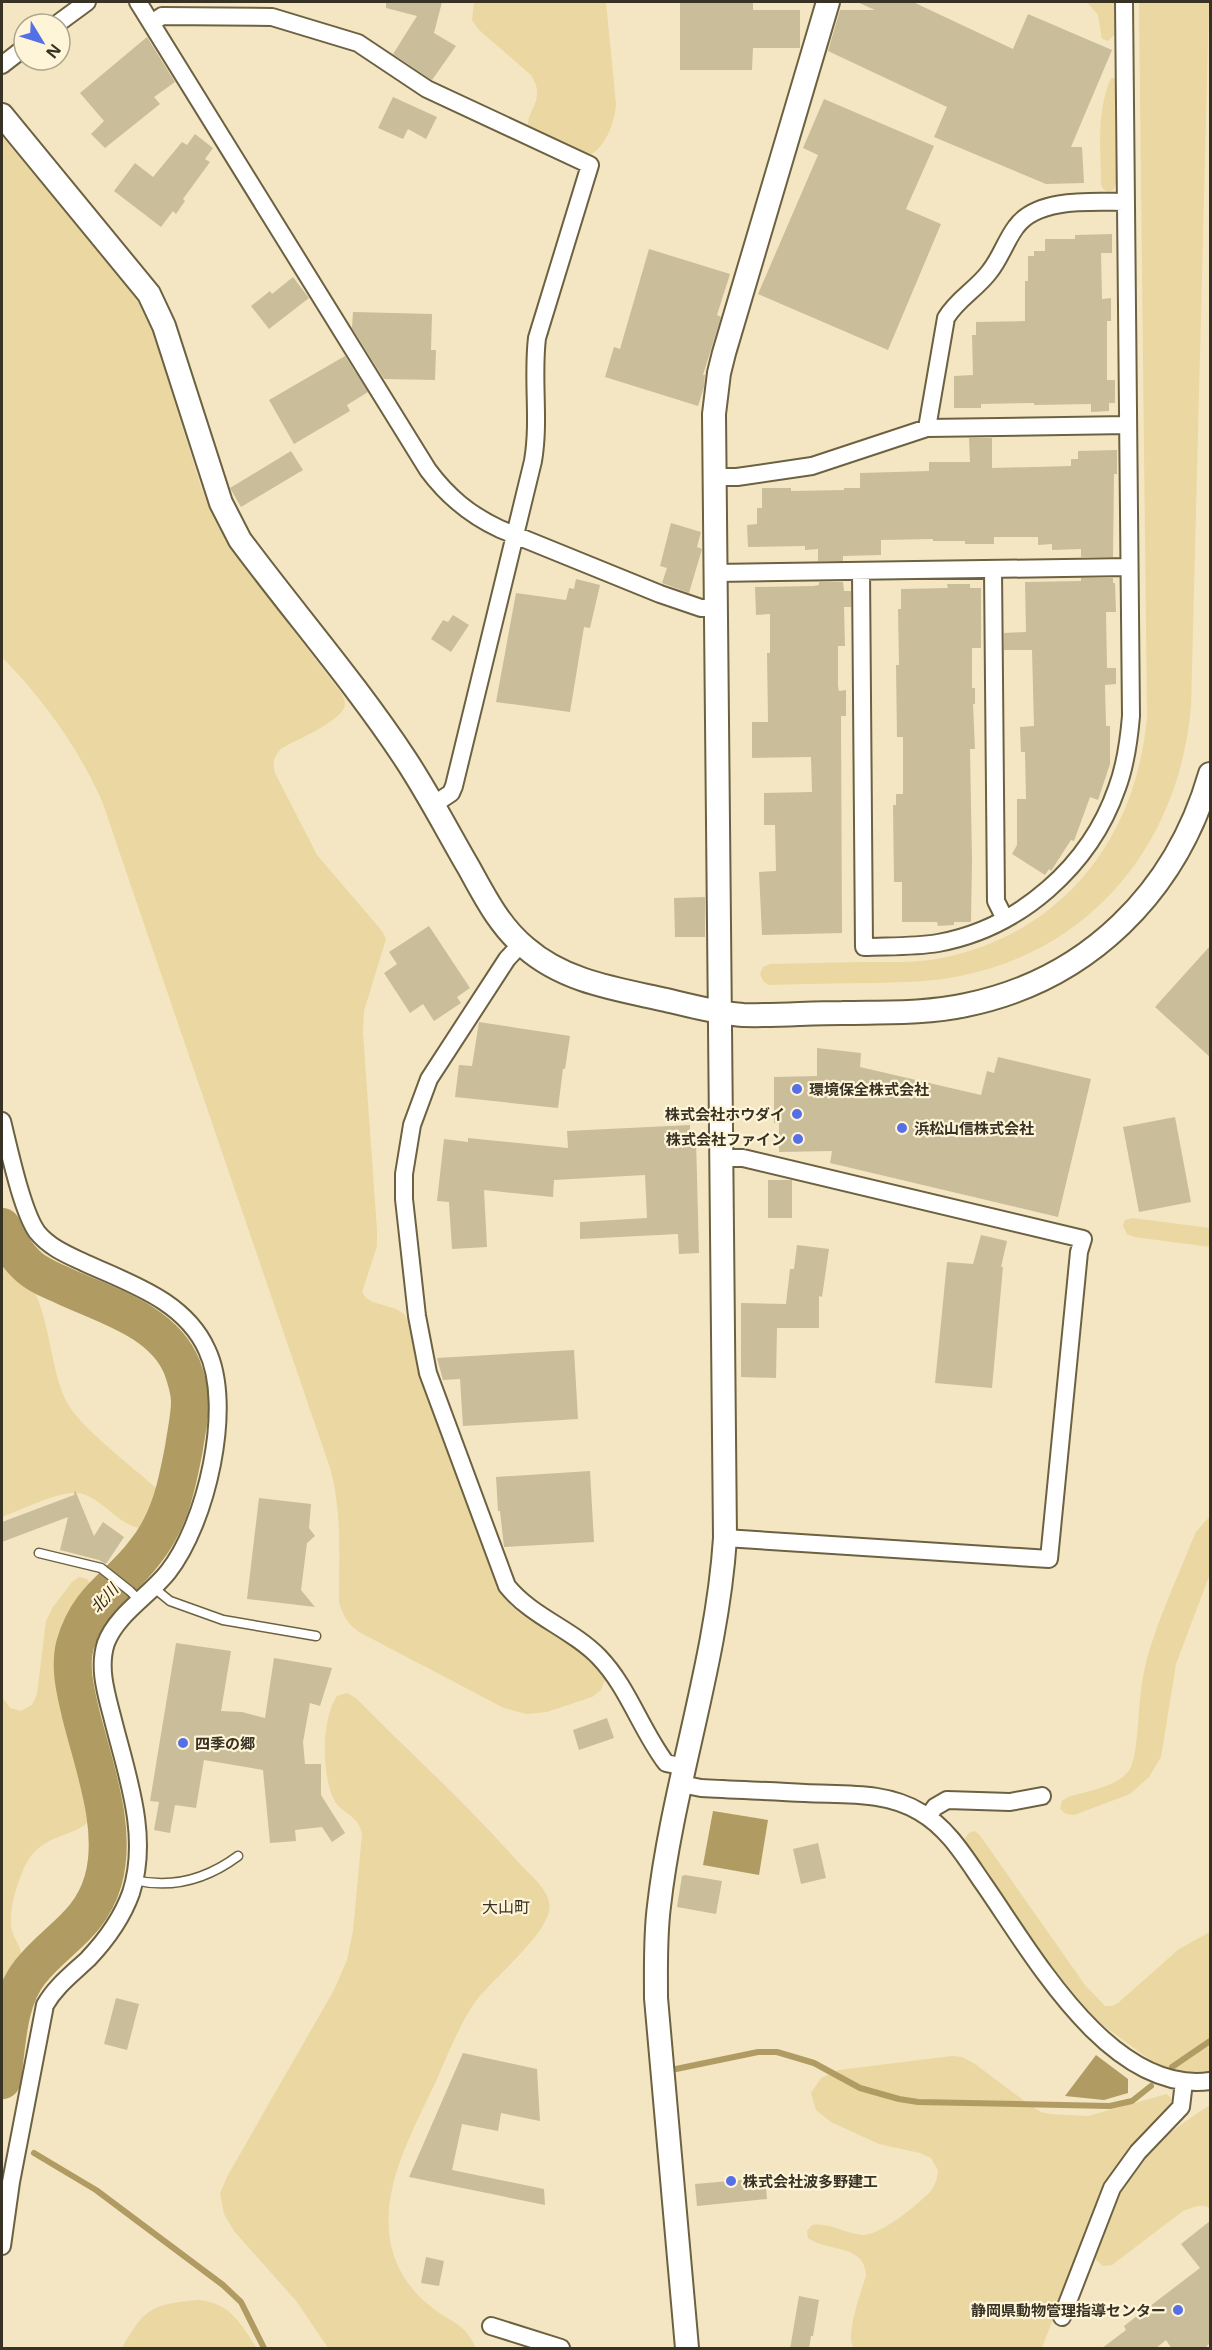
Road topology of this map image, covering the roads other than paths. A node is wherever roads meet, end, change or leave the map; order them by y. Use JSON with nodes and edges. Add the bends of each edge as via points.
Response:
{"nodes":[{"id":1,"x":87,"y":2,"type":"edge"},
{"id":2,"x":138,"y":2,"type":"edge"},
{"id":3,"x":828,"y":2,"type":"edge"},
{"id":4,"x":1124,"y":2,"type":"edge"},
{"id":5,"x":72,"y":13,"type":"edge"},
{"id":6,"x":152,"y":23,"type":"junction"},
{"id":7,"x":2,"y":115,"type":"edge"},
{"id":8,"x":1126,"y":202,"type":"junction"},
{"id":9,"x":1128,"y":425,"type":"junction"},
{"id":10,"x":927,"y":428,"type":"junction"},
{"id":11,"x":715,"y":477,"type":"junction"},
{"id":12,"x":515,"y":535,"type":"junction"},
{"id":13,"x":1129,"y":567,"type":"junction"},
{"id":14,"x":993,"y":569,"type":"junction"},
{"id":15,"x":861,"y":571,"type":"junction"},
{"id":16,"x":716,"y":573,"type":"junction"},
{"id":17,"x":716,"y":608,"type":"junction"},
{"id":18,"x":1210,"y":774,"type":"edge"},
{"id":19,"x":433,"y":805,"type":"junction"},
{"id":20,"x":1005,"y":919,"type":"junction"},
{"id":21,"x":521,"y":944,"type":"junction"},
{"id":22,"x":720,"y":1011,"type":"junction"},
{"id":23,"x":2,"y":1121,"type":"edge"},
{"id":24,"x":722,"y":1158,"type":"junction"},
{"id":25,"x":725,"y":1538,"type":"junction"},
{"id":26,"x":39,"y":1552,"type":"dead end"},
{"id":27,"x":154,"y":1588,"type":"junction"},
{"id":28,"x":135,"y":1596,"type":"junction"},
{"id":29,"x":316,"y":1636,"type":"dead end"},
{"id":30,"x":683,"y":1775,"type":"junction"},
{"id":31,"x":1042,"y":1796,"type":"dead end"},
{"id":32,"x":928,"y":1817,"type":"junction"},
{"id":33,"x":238,"y":1856,"type":"dead end"},
{"id":34,"x":134,"y":1880,"type":"junction"},
{"id":35,"x":1210,"y":2081,"type":"edge"},
{"id":36,"x":1184,"y":2082,"type":"junction"},
{"id":37,"x":2,"y":2246,"type":"edge"},
{"id":38,"x":1062,"y":2317,"type":"dead end"},
{"id":39,"x":491,"y":2326,"type":"dead end"},
{"id":40,"x":561,"y":2349,"type":"edge"},
{"id":41,"x":687,"y":2349,"type":"edge"}],
"edges":[{"from":1,"to":5,"type":"street"},
{"from":2,"to":6,"type":"street"},
{"from":3,"to":11,"type":"street","via":[[719,373],[714,414]]},
{"from":4,"to":8,"type":"street"},
{"from":6,"to":12,"type":"street","via":[[428,470],[459,506]]},
{"from":6,"to":12,"type":"street","via":[[162,16],[272,16],[315,29],[358,43],[427,89],[590,165],[537,338],[536,436]]},
{"from":7,"to":19,"type":"street","via":[[149,294],[164,326],[213,483],[230,522],[383,726]]},
{"from":8,"to":9,"type":"street"},
{"from":8,"to":10,"type":"street","via":[[1042,208],[1017,225],[992,269],[952,307],[946,318]]},
{"from":9,"to":10,"type":"street"},
{"from":9,"to":13,"type":"street"},
{"from":10,"to":11,"type":"street","via":[[812,466]]},
{"from":11,"to":16,"type":"street"},
{"from":12,"to":17,"type":"street","via":[[690,605]]},
{"from":12,"to":19,"type":"street","via":[[454,786],[451,793]]},
{"from":13,"to":14,"type":"street"},
{"from":13,"to":20,"type":"street","via":[[1131,716],[1117,788],[1096,833],[1066,872],[1036,899]]},
{"from":14,"to":15,"type":"street"},
{"from":14,"to":20,"type":"street","via":[[996,901]]},
{"from":15,"to":16,"type":"street"},
{"from":15,"to":20,"type":"street","via":[[864,947],[939,942]]},
{"from":16,"to":17,"type":"street"},
{"from":17,"to":22,"type":"street"},
{"from":18,"to":22,"type":"street","via":[[1179,852],[1144,901],[1101,943],[1050,976],[994,998],[936,1010],[742,1015]]},
{"from":19,"to":21,"type":"street","via":[[498,918]]},
{"from":21,"to":22,"type":"street","via":[[574,977]]},
{"from":21,"to":30,"type":"street","via":[[507,959],[429,1079],[406,1149],[404,1199],[421,1345],[437,1401],[507,1586],[533,1612],[596,1654],[616,1678],[666,1763]]},
{"from":22,"to":24,"type":"street"},
{"from":23,"to":27,"type":"street","via":[[28,1213],[47,1244],[153,1294],[175,1309],[207,1349],[216,1374],[218,1426],[205,1496],[185,1546]]},
{"from":24,"to":25,"type":"street"},
{"from":24,"to":25,"type":"street","via":[[743,1158],[1083,1239],[1049,1559]]},
{"from":25,"to":30,"type":"street","via":[[720,1588]]},
{"from":26,"to":28,"type":"lane","via":[[101,1568]]},
{"from":27,"to":28,"type":"street"},
{"from":27,"to":29,"type":"lane","via":[[170,1601],[224,1620]]},
{"from":28,"to":34,"type":"street","via":[[106,1644],[102,1666],[135,1813],[138,1840]]},
{"from":30,"to":32,"type":"street","via":[[701,1788],[872,1796],[904,1804]]},
{"from":30,"to":41,"type":"street","via":[[659,1906],[656,1998]]},
{"from":31,"to":32,"type":"street","via":[[1010,1802],[947,1800],[940,1802]]},
{"from":32,"to":36,"type":"street","via":[[957,1845],[1081,2019],[1138,2064],[1168,2079]]},
{"from":33,"to":34,"type":"lane","via":[[190,1881],[150,1884]]},
{"from":34,"to":37,"type":"street","via":[[120,1917],[105,1940],[53,1991],[45,2005]]},
{"from":35,"to":36,"type":"street"},
{"from":36,"to":38,"type":"street","via":[[1181,2107],[1138,2152],[1112,2188]]},
{"from":39,"to":40,"type":"street"}]}
